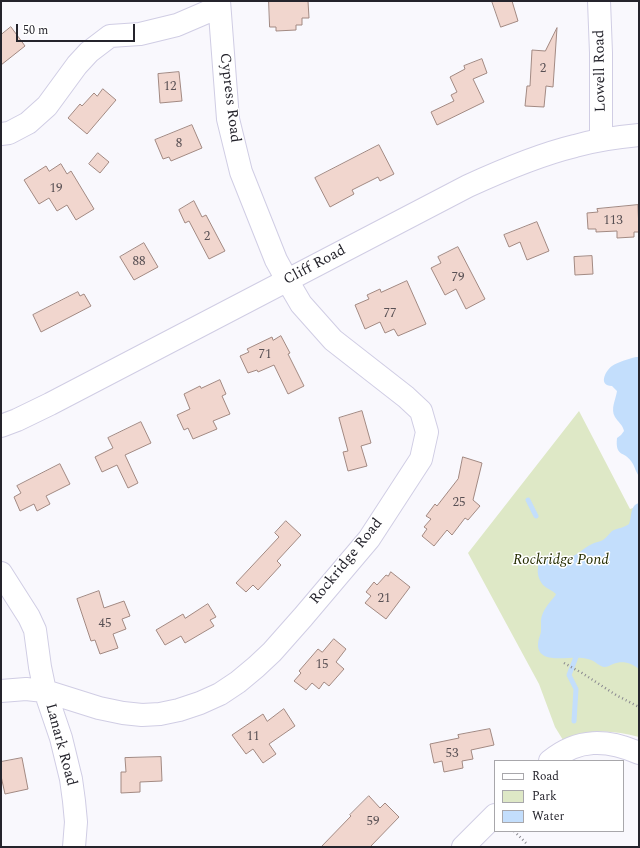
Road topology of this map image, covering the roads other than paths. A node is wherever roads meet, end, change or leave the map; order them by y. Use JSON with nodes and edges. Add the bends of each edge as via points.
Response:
{"nodes":[{"id":1,"x":599,"y":1,"type":"edge"},
{"id":2,"x":219,"y":4,"type":"edge"},
{"id":3,"x":1,"y":134,"type":"edge"},
{"id":4,"x":639,"y":135,"type":"edge"},
{"id":5,"x":601,"y":140,"type":"junction"},
{"id":6,"x":287,"y":280,"type":"junction"},
{"id":7,"x":1,"y":426,"type":"edge"},
{"id":8,"x":1,"y":573,"type":"edge"},
{"id":9,"x":1,"y":691,"type":"edge"},
{"id":10,"x":45,"y":691,"type":"junction"},
{"id":11,"x":639,"y":753,"type":"edge"},
{"id":12,"x":552,"y":760,"type":"edge"},
{"id":13,"x":494,"y":816,"type":"edge"},
{"id":14,"x":74,"y":847,"type":"edge"},
{"id":15,"x":464,"y":847,"type":"edge"}],
"edges":[{"from":1,"to":5,"type":"street","name":"Lowell Road"},
{"from":2,"to":3,"type":"street","via":[[177,25],[140,34],[110,36],[89,52],[47,106],[28,124]]},
{"from":2,"to":6,"type":"street","name":"Cypress Road","via":[[228,119],[241,172],[276,260]]},
{"from":4,"to":5,"type":"street","name":"Cliff Road"},
{"from":5,"to":6,"type":"street","name":"Cliff Road","via":[[551,152],[495,174]]},
{"from":6,"to":7,"type":"street","name":"Cliff Road","via":[[50,404]]},
{"from":6,"to":10,"type":"street","name":"Rockridge Road","via":[[301,304],[332,340],[421,411],[427,432],[421,459],[369,540],[288,634],[256,667],[229,688],[194,705],[165,713],[142,715],[99,708]]},
{"from":8,"to":10,"type":"street","name":"Lanark Road","via":[[35,630]]},
{"from":9,"to":10,"type":"street","name":"Rockridge Road"},
{"from":10,"to":14,"type":"street","name":"Lanark Road","via":[[61,738],[71,779],[76,822]]},
{"from":11,"to":12,"type":"street","via":[[615,744],[599,742],[576,746]]},
{"from":13,"to":15,"type":"street"}]}
